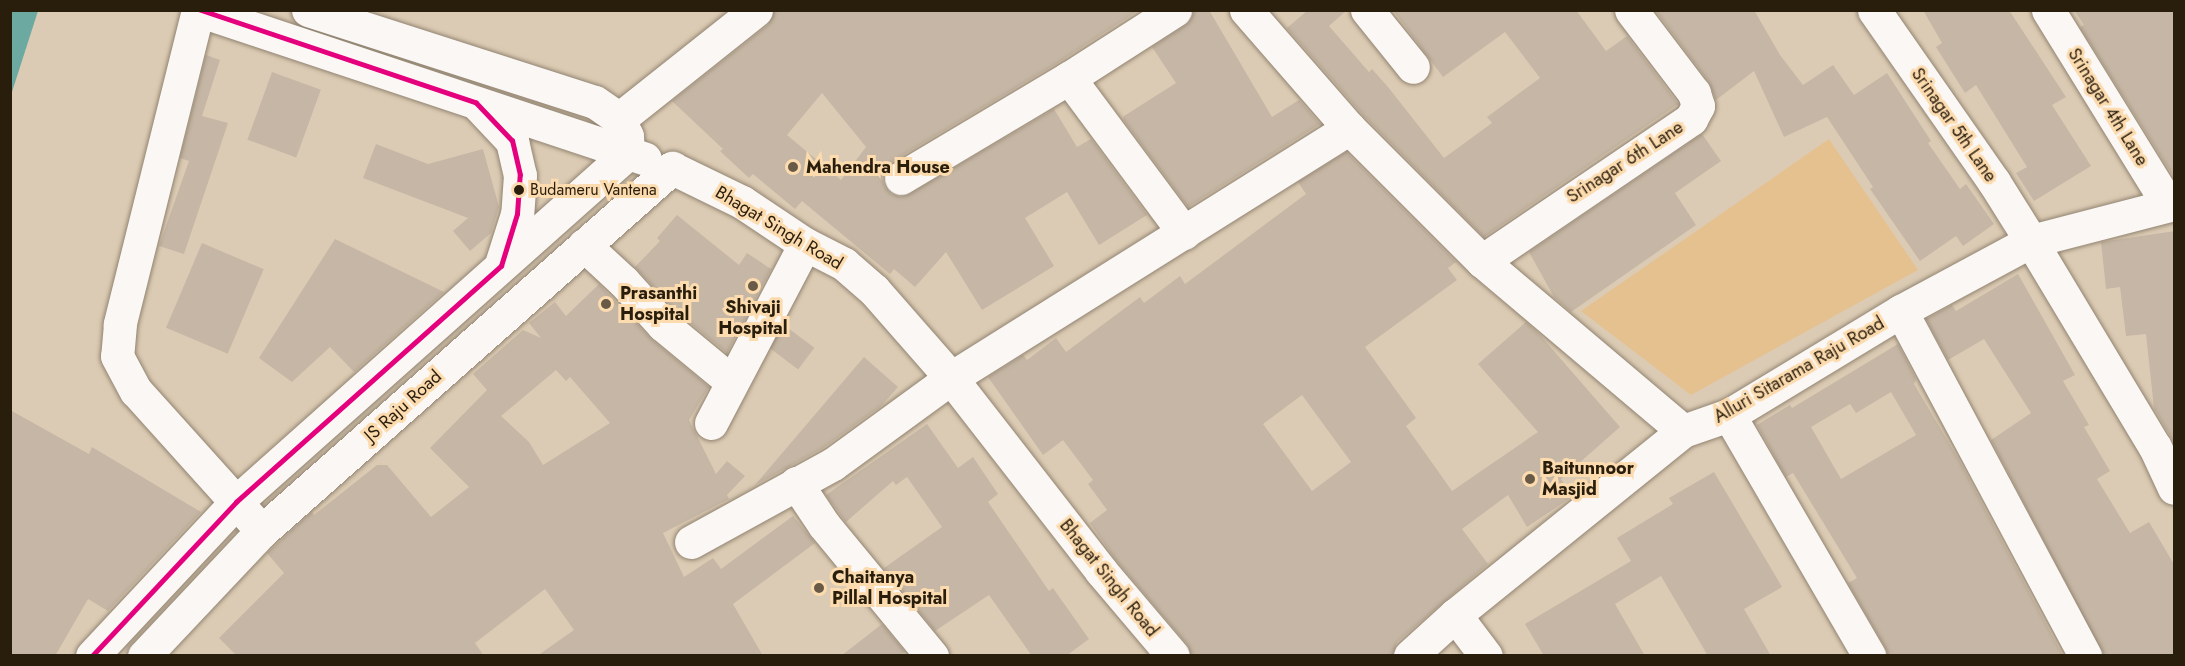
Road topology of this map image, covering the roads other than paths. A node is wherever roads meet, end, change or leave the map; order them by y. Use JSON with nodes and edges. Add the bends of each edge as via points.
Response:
{"nodes":[{"id":1,"x":198,"y":10,"type":"edge"},
{"id":2,"x":308,"y":10,"type":"edge"},
{"id":3,"x":756,"y":10,"type":"edge"},
{"id":4,"x":1175,"y":10,"type":"edge"},
{"id":5,"x":1246,"y":10,"type":"edge"},
{"id":6,"x":1367,"y":10,"type":"edge"},
{"id":7,"x":1631,"y":10,"type":"edge"},
{"id":8,"x":1874,"y":10,"type":"edge"},
{"id":9,"x":2048,"y":10,"type":"edge"},
{"id":10,"x":1413,"y":68,"type":"dead end"},
{"id":11,"x":1069,"y":78,"type":"junction"},
{"id":12,"x":476,"y":103,"type":"junction"},
{"id":13,"x":619,"y":118,"type":"junction"},
{"id":14,"x":1349,"y":128,"type":"junction"},
{"id":15,"x":628,"y":153,"type":"junction"},
{"id":16,"x":672,"y":168,"type":"junction"},
{"id":17,"x":901,"y":178,"type":"dead end"},
{"id":18,"x":2171,"y":204,"type":"edge"},
{"id":19,"x":1184,"y":233,"type":"junction"},
{"id":20,"x":2031,"y":241,"type":"junction"},
{"id":21,"x":805,"y":244,"type":"junction"},
{"id":22,"x":584,"y":245,"type":"junction"},
{"id":23,"x":1482,"y":261,"type":"junction"},
{"id":24,"x":501,"y":266,"type":"junction"},
{"id":25,"x":1901,"y":311,"type":"junction"},
{"id":26,"x":951,"y":378,"type":"junction"},
{"id":27,"x":731,"y":381,"type":"junction"},
{"id":28,"x":1729,"y":415,"type":"junction"},
{"id":29,"x":711,"y":423,"type":"dead end"},
{"id":30,"x":1683,"y":431,"type":"junction"},
{"id":31,"x":2165,"y":446,"type":"edge"},
{"id":32,"x":796,"y":483,"type":"junction"},
{"id":33,"x":2175,"y":488,"type":"edge"},
{"id":34,"x":236,"y":502,"type":"junction"},
{"id":35,"x":262,"y":531,"type":"junction"},
{"id":36,"x":691,"y":542,"type":"dead end"},
{"id":37,"x":1455,"y":615,"type":"junction"},
{"id":38,"x":92,"y":656,"type":"edge"},
{"id":39,"x":144,"y":656,"type":"edge"},
{"id":40,"x":932,"y":656,"type":"edge"},
{"id":41,"x":1173,"y":656,"type":"edge"},
{"id":42,"x":1410,"y":656,"type":"edge"},
{"id":43,"x":1486,"y":656,"type":"edge"},
{"id":44,"x":1869,"y":656,"type":"edge"},
{"id":45,"x":2085,"y":656,"type":"edge"}],
"edges":[{"from":1,"to":12,"type":"street","name":"Bhagat Singh Road"},
{"from":1,"to":34,"type":"street","via":[[120,324],[117,356],[136,391]]},
{"from":2,"to":13,"type":"street","via":[[586,99]]},
{"from":3,"to":13,"type":"street"},
{"from":4,"to":11,"type":"street"},
{"from":5,"to":14,"type":"street"},
{"from":6,"to":10,"type":"street"},
{"from":7,"to":23,"type":"street","name":"Srinagar 6th Lane","via":[[1694,93],[1698,106],[1691,119]]},
{"from":8,"to":20,"type":"street","name":"Srinagar 5th Lane"},
{"from":9,"to":18,"type":"street","name":"Srinagar 4th Lane"},
{"from":11,"to":17,"type":"street"},
{"from":11,"to":19,"type":"street"},
{"from":12,"to":15,"type":"street","name":"Bhagat Singh Road"},
{"from":12,"to":24,"type":"street","via":[[512,141],[520,175],[517,214]]},
{"from":13,"to":15,"type":"street","via":[[627,136]]},
{"from":14,"to":19,"type":"street"},
{"from":14,"to":23,"type":"street"},
{"from":15,"to":16,"type":"street","name":"Bhagat Singh Road"},
{"from":15,"to":24,"type":"street"},
{"from":16,"to":21,"type":"street","name":"Bhagat Singh Road","via":[[742,202]]},
{"from":16,"to":22,"type":"street","name":"JS Raju Road"},
{"from":18,"to":20,"type":"street","name":"Alluri Sitarama Raju Road"},
{"from":19,"to":26,"type":"street"},
{"from":20,"to":25,"type":"street","name":"Alluri Sitarama Raju Road"},
{"from":20,"to":31,"type":"street","name":"Srinagar 5th Lane"},
{"from":21,"to":26,"type":"street","name":"Bhagat Singh Road","via":[[844,264],[874,290]]},
{"from":21,"to":27,"type":"street"},
{"from":22,"to":27,"type":"street","via":[[663,325]]},
{"from":22,"to":35,"type":"street","name":"JS Raju Road"},
{"from":23,"to":30,"type":"street"},
{"from":24,"to":34,"type":"street"},
{"from":25,"to":28,"type":"street","name":"Alluri Sitarama Raju Road"},
{"from":25,"to":45,"type":"street"},
{"from":26,"to":32,"type":"street","via":[[833,464]]},
{"from":26,"to":41,"type":"street","name":"Bhagat Singh Road","via":[[1101,571]]},
{"from":27,"to":29,"type":"street"},
{"from":28,"to":30,"type":"street","name":"Alluri Sitarama Raju Road"},
{"from":28,"to":44,"type":"street"},
{"from":30,"to":37,"type":"street","name":"Alluri Sitarama Raju Road"},
{"from":31,"to":33,"type":"street","name":"Srinagar 5th Lane"},
{"from":32,"to":36,"type":"street"},
{"from":32,"to":40,"type":"street","via":[[824,525]]},
{"from":34,"to":35,"type":"street"},
{"from":34,"to":38,"type":"street"},
{"from":35,"to":39,"type":"street","name":"JS Raju Road"},
{"from":37,"to":42,"type":"street","name":"Alluri Sitarama Raju Road"},
{"from":37,"to":43,"type":"street"}]}
